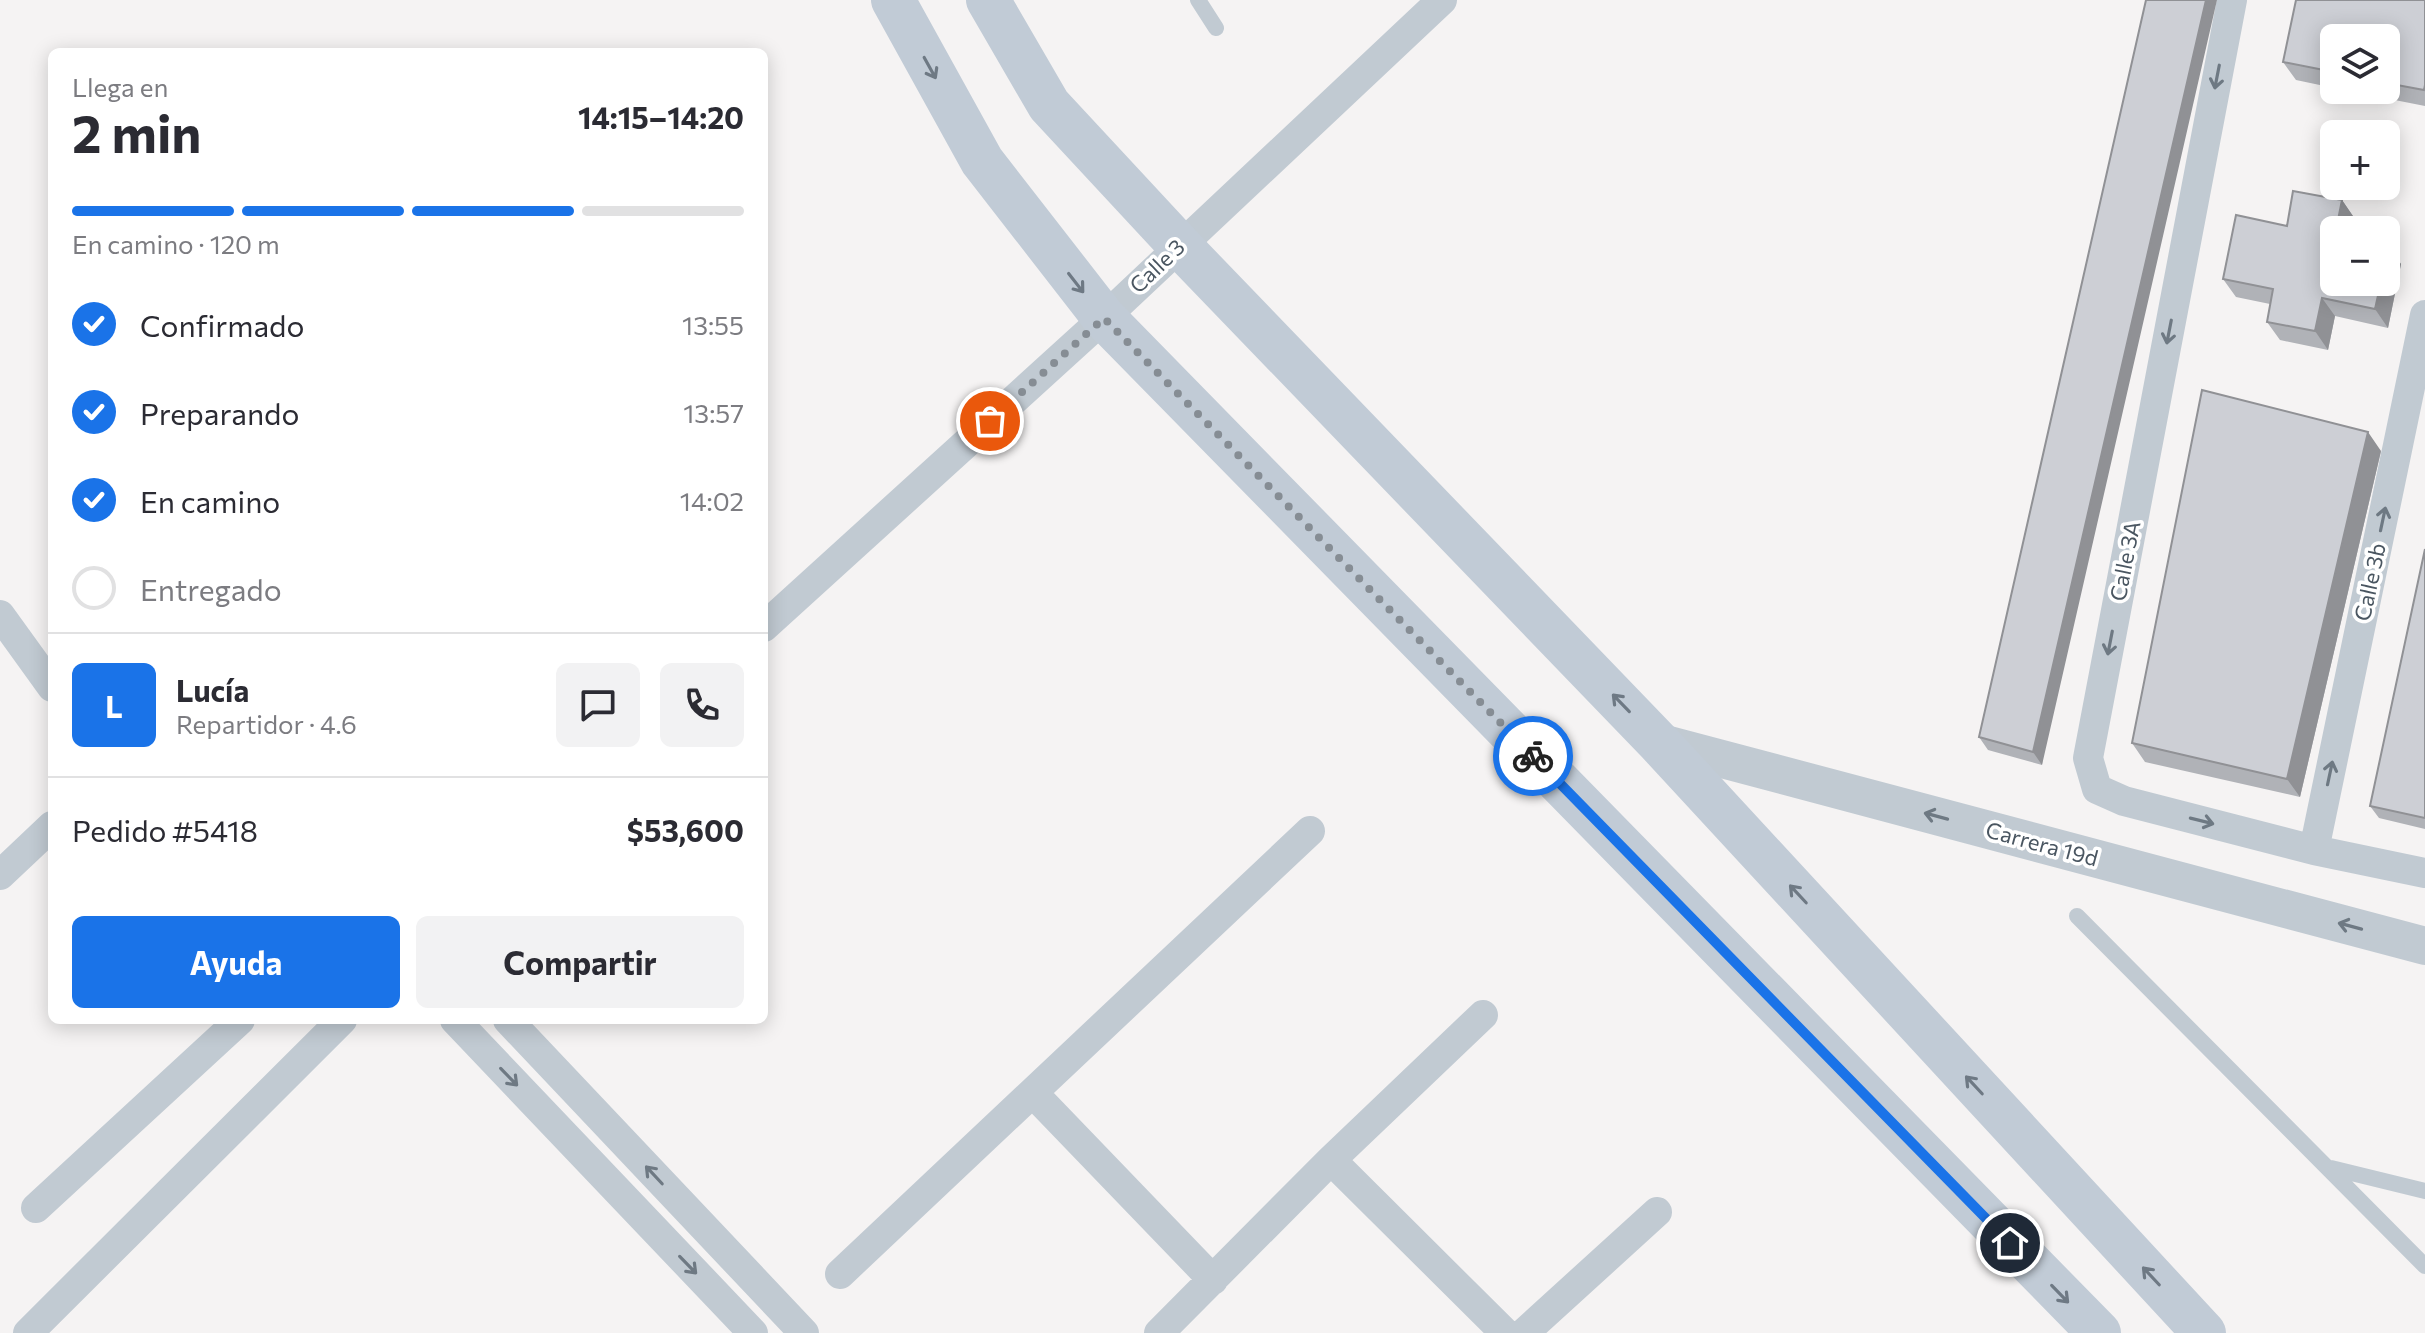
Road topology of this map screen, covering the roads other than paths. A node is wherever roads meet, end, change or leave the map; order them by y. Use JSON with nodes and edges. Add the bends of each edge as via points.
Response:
{"nodes":[{"id":1,"x":893,"y":0,"type":"edge"},
{"id":2,"x":988,"y":0,"type":"edge"},
{"id":3,"x":1198,"y":0,"type":"edge"},
{"id":4,"x":1442,"y":0,"type":"edge"},
{"id":5,"x":2232,"y":0,"type":"edge"},
{"id":6,"x":1216,"y":28,"type":"dead end"},
{"id":7,"x":1179,"y":245,"type":"junction"},
{"id":8,"x":2425,"y":315,"type":"edge"},
{"id":9,"x":1104,"y":318,"type":"junction"},
{"id":10,"x":0,"y":615,"type":"edge"},
{"id":11,"x":768,"y":623,"type":"edge"},
{"id":12,"x":48,"y":681,"type":"edge"},
{"id":13,"x":1658,"y":742,"type":"junction"},
{"id":14,"x":48,"y":830,"type":"edge"},
{"id":15,"x":1310,"y":831,"type":"dead end"},
{"id":16,"x":2314,"y":850,"type":"junction"},
{"id":17,"x":2425,"y":873,"type":"edge"},
{"id":18,"x":0,"y":875,"type":"edge"},
{"id":19,"x":2077,"y":916,"type":"dead end"},
{"id":20,"x":2425,"y":946,"type":"edge"},
{"id":21,"x":1483,"y":1015,"type":"dead end"},
{"id":22,"x":236,"y":1024,"type":"edge"},
{"id":23,"x":338,"y":1024,"type":"edge"},
{"id":24,"x":459,"y":1024,"type":"edge"},
{"id":25,"x":512,"y":1024,"type":"edge"},
{"id":26,"x":1033,"y":1093,"type":"junction"},
{"id":27,"x":1331,"y":1160,"type":"junction"},
{"id":28,"x":2329,"y":1167,"type":"junction"},
{"id":29,"x":2425,"y":1191,"type":"edge"},
{"id":30,"x":36,"y":1208,"type":"dead end"},
{"id":31,"x":1657,"y":1212,"type":"dead end"},
{"id":32,"x":2425,"y":1266,"type":"edge"},
{"id":33,"x":840,"y":1274,"type":"dead end"},
{"id":34,"x":1213,"y":1280,"type":"junction"},
{"id":35,"x":28,"y":1333,"type":"edge"},
{"id":36,"x":753,"y":1333,"type":"edge"},
{"id":37,"x":804,"y":1333,"type":"edge"},
{"id":38,"x":1159,"y":1333,"type":"edge"},
{"id":39,"x":1505,"y":1333,"type":"edge"},
{"id":40,"x":1524,"y":1333,"type":"edge"},
{"id":41,"x":2099,"y":1333,"type":"edge"},
{"id":42,"x":2204,"y":1333,"type":"edge"}],
"edges":[{"from":1,"to":9,"type":"main road","one_way":true,"via":[[982,161]]},
{"from":2,"to":7,"type":"main road","via":[[1049,105]]},
{"from":3,"to":6,"type":"lane"},
{"from":4,"to":7,"type":"street","name":"Calle 3"},
{"from":5,"to":16,"type":"street","name":"Calle 3A","one_way":true,"via":[[2088,758],[2097,789],[2124,801]]},
{"from":7,"to":9,"type":"street","name":"Calle 3"},
{"from":13,"to":7,"type":"main road","one_way":true},
{"from":16,"to":8,"type":"street","name":"Calle 3b","one_way":true},
{"from":9,"to":11,"type":"street","name":"Calle 3"},
{"from":9,"to":41,"type":"main road","one_way":true},
{"from":10,"to":12,"type":"street"},
{"from":20,"to":13,"type":"street","name":"Carrera 19d","one_way":true},
{"from":42,"to":13,"type":"main road","one_way":true},
{"from":14,"to":18,"type":"street"},
{"from":15,"to":26,"type":"street"},
{"from":16,"to":17,"type":"street","name":"Calle 3A"},
{"from":19,"to":28,"type":"lane"},
{"from":21,"to":27,"type":"street"},
{"from":22,"to":30,"type":"street"},
{"from":23,"to":35,"type":"street"},
{"from":24,"to":36,"type":"street","one_way":true},
{"from":37,"to":25,"type":"street","one_way":true},
{"from":26,"to":33,"type":"street"},
{"from":26,"to":34,"type":"street"},
{"from":27,"to":34,"type":"street"},
{"from":27,"to":39,"type":"street"},
{"from":28,"to":29,"type":"lane"},
{"from":28,"to":32,"type":"lane"},
{"from":31,"to":40,"type":"street"},
{"from":34,"to":38,"type":"street"}]}
